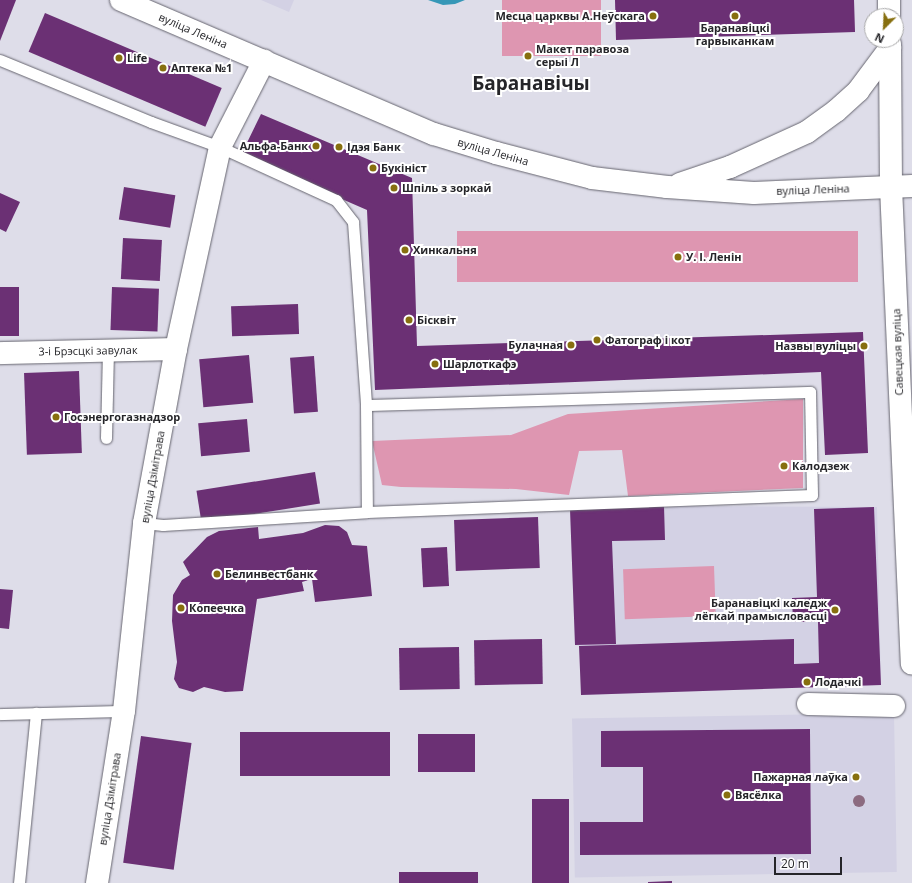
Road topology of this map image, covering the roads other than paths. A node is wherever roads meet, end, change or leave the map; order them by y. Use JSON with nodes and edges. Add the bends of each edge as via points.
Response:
{"nodes":[{"id":1,"x":121,"y":0,"type":"edge"},
{"id":2,"x":887,"y":48,"type":"edge"},
{"id":3,"x":890,"y":48,"type":"edge"},
{"id":4,"x":0,"y":60,"type":"edge"},
{"id":5,"x":264,"y":61,"type":"junction"},
{"id":6,"x":220,"y":147,"type":"junction"},
{"id":7,"x":902,"y":186,"type":"edge"},
{"id":8,"x":667,"y":187,"type":"junction"},
{"id":9,"x":176,"y":349,"type":"junction"},
{"id":10,"x":108,"y":350,"type":"junction"},
{"id":11,"x":0,"y":353,"type":"edge"},
{"id":12,"x":366,"y":405,"type":"junction"},
{"id":13,"x":106,"y":438,"type":"dead end"},
{"id":14,"x":367,"y":512,"type":"junction"},
{"id":15,"x":144,"y":523,"type":"junction"},
{"id":16,"x":912,"y":664,"type":"edge"},
{"id":17,"x":808,"y":704,"type":"dead end"},
{"id":18,"x":894,"y":706,"type":"dead end"},
{"id":19,"x":124,"y":711,"type":"junction"},
{"id":20,"x":36,"y":713,"type":"junction"},
{"id":21,"x":0,"y":714,"type":"edge"},
{"id":22,"x":19,"y":883,"type":"edge"},
{"id":23,"x":97,"y":883,"type":"edge"}],
"edges":[{"from":1,"to":5,"type":"main road","name":"вуліца Леніна"},
{"from":2,"to":8,"type":"main road","via":[[858,91],[807,132],[730,167]]},
{"from":3,"to":7,"type":"main road","name":"Савецкая вуліца"},
{"from":4,"to":6,"type":"lane","via":[[151,122]]},
{"from":5,"to":6,"type":"main road","name":"вуліца Дзімітрава"},
{"from":5,"to":8,"type":"main road","name":"вуліца Леніна","via":[[434,134],[592,178]]},
{"from":6,"to":9,"type":"main road","name":"вуліца Дзімітрава"},
{"from":6,"to":12,"type":"lane","via":[[336,200],[353,222]]},
{"from":7,"to":8,"type":"main road","name":"вуліца Леніна","via":[[754,193]]},
{"from":7,"to":16,"type":"main road","name":"Савецкая вуліца"},
{"from":9,"to":10,"type":"main road","name":"3-і Брэсцкі завулак"},
{"from":9,"to":15,"type":"main road","name":"вуліца Дзімітрава"},
{"from":10,"to":11,"type":"main road","name":"3-і Брэсцкі завулак"},
{"from":10,"to":13,"type":"lane"},
{"from":12,"to":14,"type":"lane"},
{"from":12,"to":14,"type":"lane","via":[[810,392],[812,494]]},
{"from":14,"to":15,"type":"lane","via":[[164,525]]},
{"from":15,"to":19,"type":"main road","name":"вуліца Дзімітрава"},
{"from":17,"to":18,"type":"main road"},
{"from":19,"to":20,"type":"lane"},
{"from":19,"to":23,"type":"main road","name":"вуліца Дзімітрава"},
{"from":20,"to":21,"type":"lane"},
{"from":20,"to":22,"type":"lane"}]}
